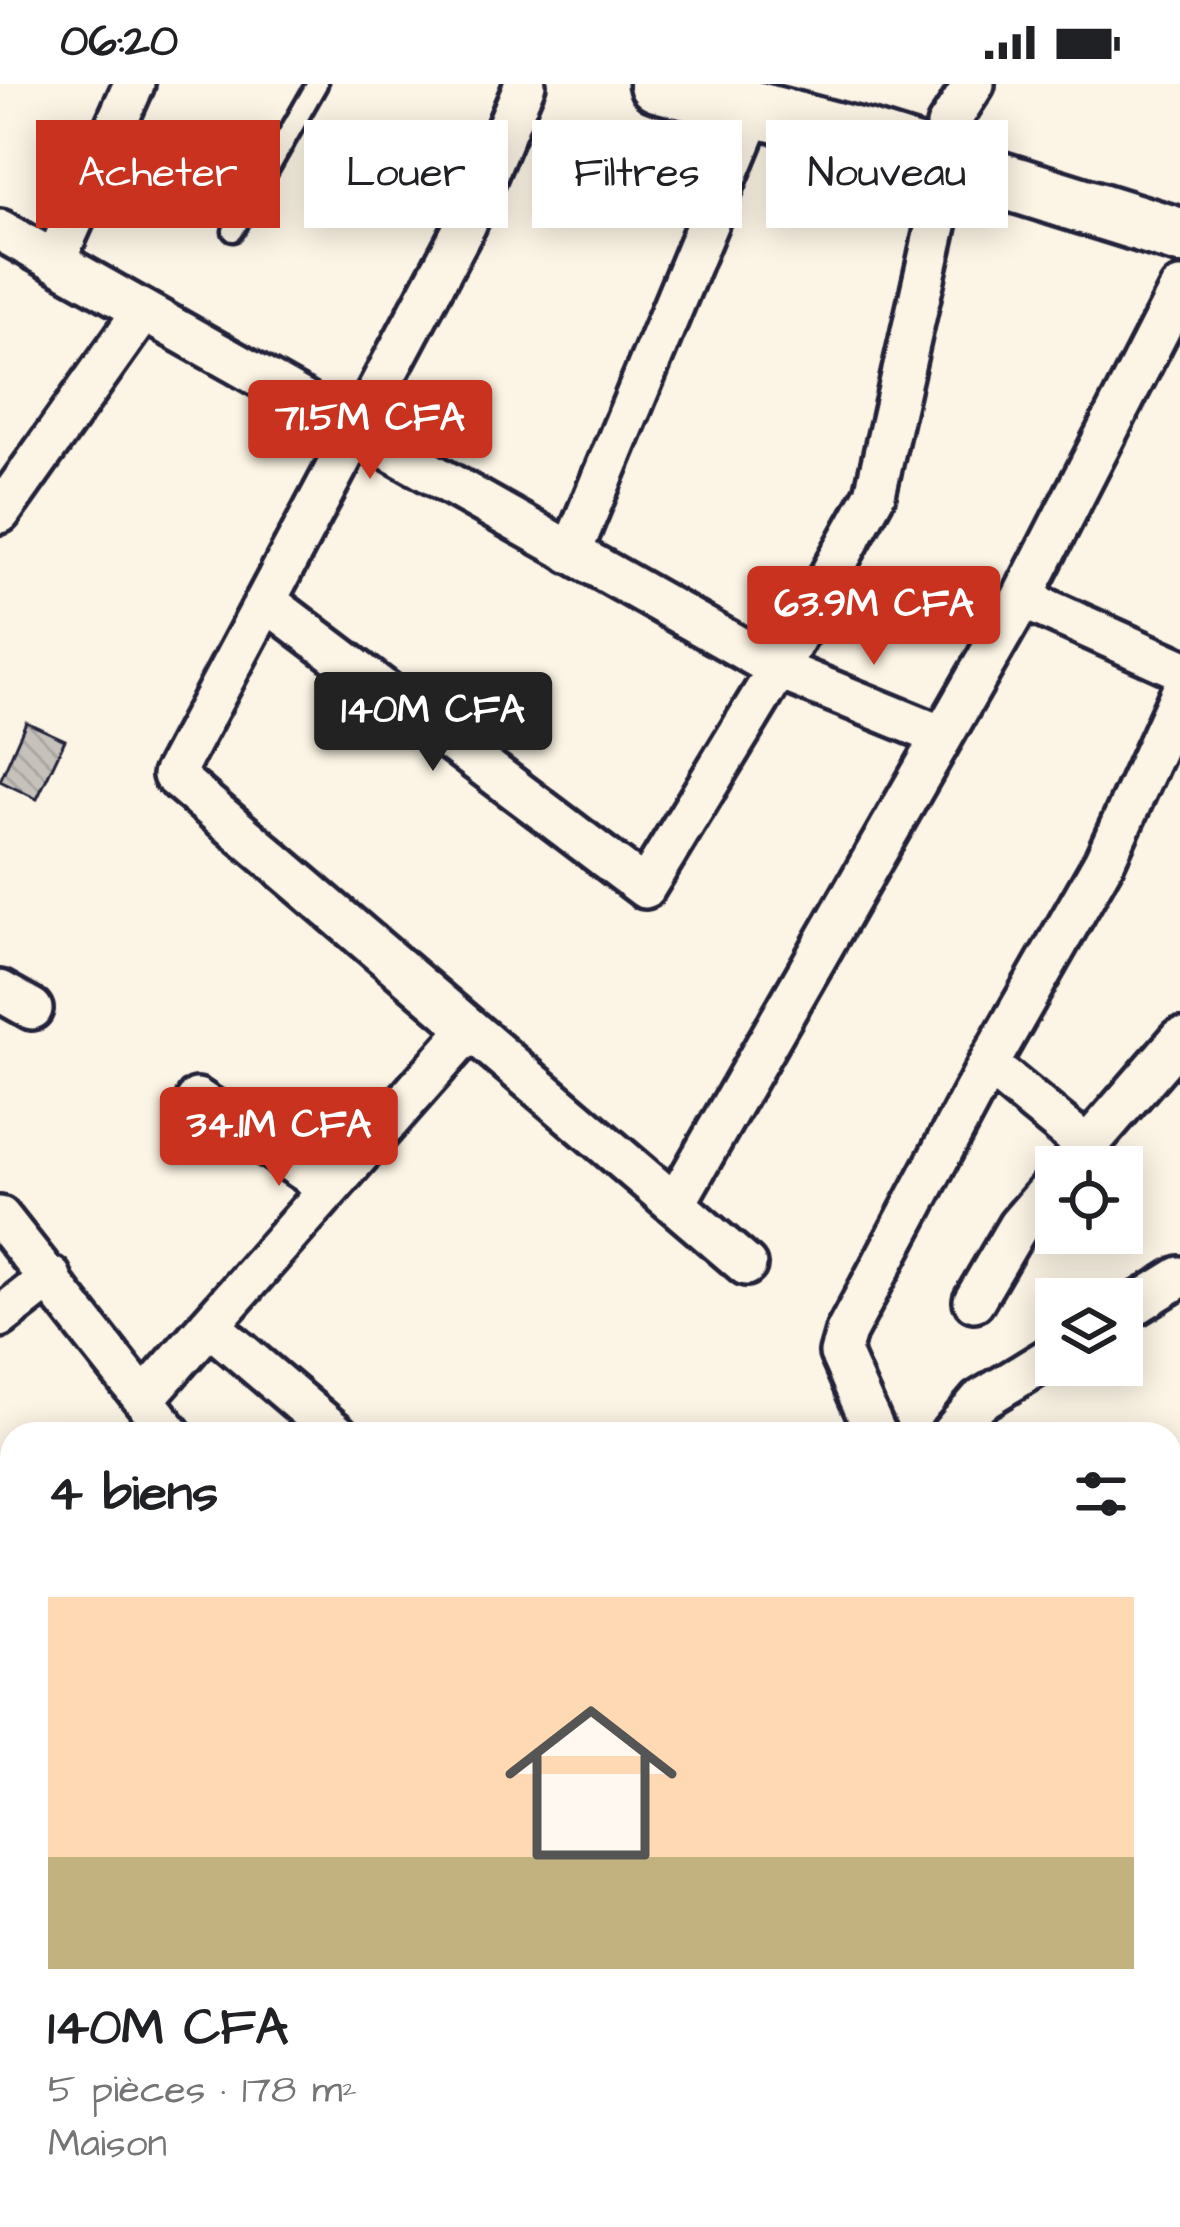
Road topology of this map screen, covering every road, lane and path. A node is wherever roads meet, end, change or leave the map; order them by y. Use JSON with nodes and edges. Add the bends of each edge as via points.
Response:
{"nodes":[{"id":1,"x":134,"y":84,"type":"edge"},
{"id":2,"x":317,"y":84,"type":"edge"},
{"id":3,"x":525,"y":84,"type":"edge"},
{"id":4,"x":657,"y":84,"type":"edge"},
{"id":5,"x":764,"y":97,"type":"edge"},
{"id":6,"x":923,"y":120,"type":"edge"},
{"id":7,"x":1008,"y":143,"type":"edge"},
{"id":8,"x":1008,"y":150,"type":"edge"},
{"id":9,"x":1180,"y":203,"type":"edge"},
{"id":10,"x":934,"y":228,"type":"edge"},
{"id":11,"x":0,"y":230,"type":"edge"},
{"id":12,"x":233,"y":231,"type":"dead end"},
{"id":13,"x":1180,"y":236,"type":"edge"},
{"id":14,"x":55,"y":261,"type":"junction"},
{"id":15,"x":1180,"y":289,"type":"edge"},
{"id":16,"x":143,"y":311,"type":"junction"},
{"id":17,"x":356,"y":431,"type":"junction"},
{"id":18,"x":0,"y":513,"type":"edge"},
{"id":19,"x":572,"y":553,"type":"junction"},
{"id":20,"x":1022,"y":598,"type":"junction"},
{"id":21,"x":266,"y":601,"type":"junction"},
{"id":22,"x":778,"y":669,"type":"junction"},
{"id":23,"x":1180,"y":669,"type":"edge"},
{"id":24,"x":1180,"y":695,"type":"edge"},
{"id":25,"x":943,"y":736,"type":"junction"},
{"id":26,"x":470,"y":1029,"type":"junction"},
{"id":27,"x":1180,"y":1039,"type":"edge"},
{"id":28,"x":988,"y":1065,"type":"junction"},
{"id":29,"x":196,"y":1099,"type":"dead end"},
{"id":30,"x":1067,"y":1146,"type":"edge"},
{"id":31,"x":1088,"y":1146,"type":"edge"},
{"id":32,"x":330,"y":1188,"type":"junction"},
{"id":33,"x":675,"y":1204,"type":"junction"},
{"id":34,"x":1035,"y":1206,"type":"edge"},
{"id":35,"x":0,"y":1217,"type":"edge"},
{"id":36,"x":746,"y":1265,"type":"dead end"},
{"id":37,"x":52,"y":1277,"type":"junction"},
{"id":38,"x":1180,"y":1277,"type":"edge"},
{"id":39,"x":1143,"y":1299,"type":"edge"},
{"id":40,"x":974,"y":1301,"type":"dead end"},
{"id":41,"x":0,"y":1317,"type":"edge"},
{"id":42,"x":209,"y":1325,"type":"junction"},
{"id":43,"x":1035,"y":1367,"type":"edge"},
{"id":44,"x":144,"y":1399,"type":"junction"},
{"id":45,"x":162,"y":1422,"type":"edge"},
{"id":46,"x":323,"y":1422,"type":"edge"},
{"id":47,"x":871,"y":1422,"type":"edge"},
{"id":48,"x":961,"y":1422,"type":"edge"}],
"edges":[{"from":1,"to":14,"type":"street"},
{"from":2,"to":12,"type":"lane"},
{"from":3,"to":17,"type":"street","via":[[466,224]]},
{"from":4,"to":5,"type":"main road"},
{"from":5,"to":6,"type":"main road"},
{"from":5,"to":19,"type":"street"},
{"from":7,"to":9,"type":"main road"},
{"from":8,"to":13,"type":"main road"},
{"from":10,"to":22,"type":"street","via":[[875,494]]},
{"from":11,"to":14,"type":"street"},
{"from":14,"to":16,"type":"street"},
{"from":15,"to":20,"type":"street"},
{"from":16,"to":17,"type":"street"},
{"from":16,"to":18,"type":"street"},
{"from":17,"to":19,"type":"street"},
{"from":17,"to":21,"type":"street"},
{"from":19,"to":22,"type":"street"},
{"from":20,"to":23,"type":"street"},
{"from":20,"to":25,"type":"street"},
{"from":21,"to":22,"type":"street","via":[[645,888]]},
{"from":21,"to":26,"type":"street","via":[[173,775]]},
{"from":22,"to":25,"type":"street"},
{"from":24,"to":28,"type":"street","via":[[1104,862]]},
{"from":25,"to":33,"type":"street"},
{"from":26,"to":32,"type":"street"},
{"from":26,"to":33,"type":"street"},
{"from":27,"to":31,"type":"street"},
{"from":28,"to":30,"type":"street"},
{"from":28,"to":47,"type":"street","via":[[845,1332],[840,1353]]},
{"from":29,"to":32,"type":"street"},
{"from":32,"to":42,"type":"street"},
{"from":33,"to":36,"type":"street"},
{"from":34,"to":40,"type":"street"},
{"from":35,"to":37,"type":"street"},
{"from":37,"to":41,"type":"street"},
{"from":37,"to":44,"type":"street"},
{"from":38,"to":39,"type":"street"},
{"from":42,"to":44,"type":"street"},
{"from":42,"to":46,"type":"street"},
{"from":43,"to":48,"type":"street","via":[[979,1401]]},
{"from":44,"to":45,"type":"street"}]}
